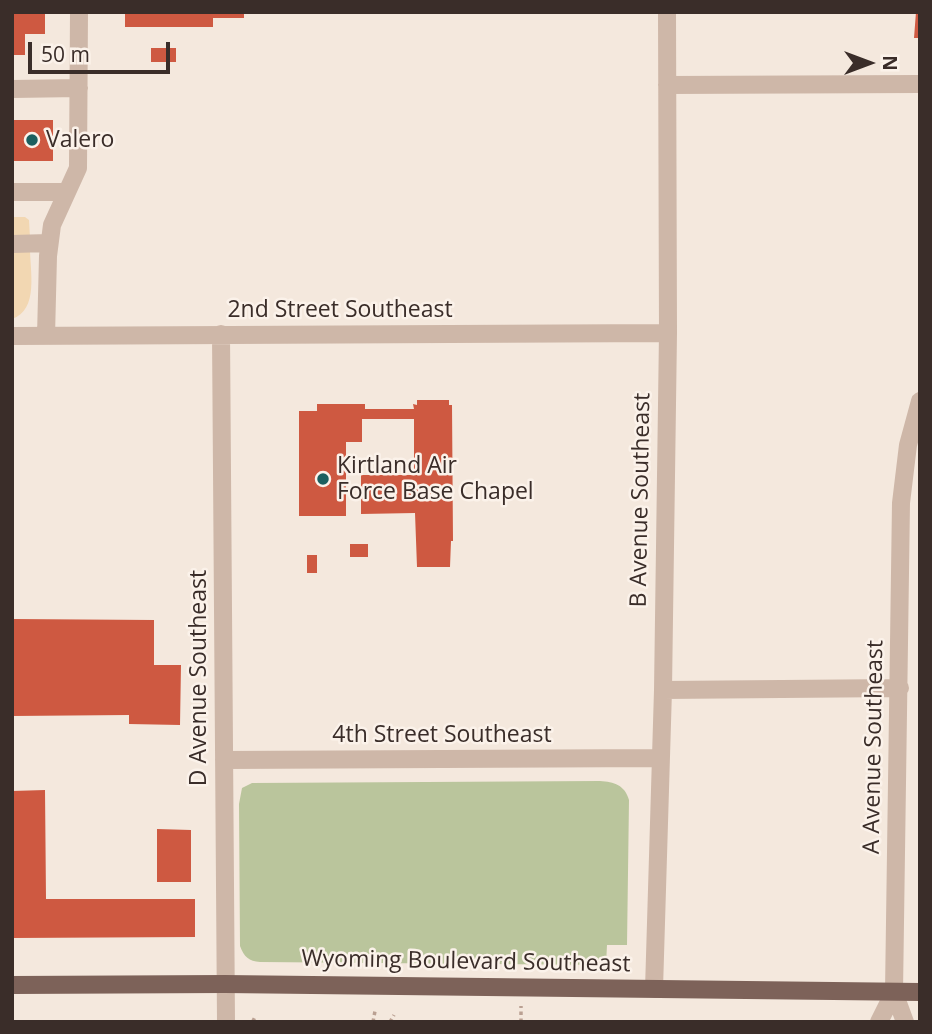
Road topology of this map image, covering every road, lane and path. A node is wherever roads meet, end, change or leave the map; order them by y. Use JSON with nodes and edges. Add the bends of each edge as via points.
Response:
{"nodes":[{"id":1,"x":79,"y":12,"type":"edge"},
{"id":2,"x":667,"y":12,"type":"edge"},
{"id":3,"x":920,"y":84,"type":"edge"},
{"id":4,"x":667,"y":85,"type":"junction"},
{"id":5,"x":79,"y":88,"type":"junction"},
{"id":6,"x":12,"y":89,"type":"edge"},
{"id":7,"x":12,"y":192,"type":"edge"},
{"id":8,"x":67,"y":192,"type":"junction"},
{"id":9,"x":49,"y":243,"type":"junction"},
{"id":10,"x":12,"y":244,"type":"edge"},
{"id":11,"x":668,"y":333,"type":"junction"},
{"id":12,"x":221,"y":334,"type":"junction"},
{"id":13,"x":12,"y":336,"type":"edge"},
{"id":14,"x":46,"y":336,"type":"junction"},
{"id":15,"x":920,"y":401,"type":"edge"},
{"id":16,"x":900,"y":688,"type":"junction"},
{"id":17,"x":663,"y":690,"type":"junction"},
{"id":18,"x":660,"y":758,"type":"junction"},
{"id":19,"x":224,"y":760,"type":"junction"},
{"id":20,"x":225,"y":984,"type":"junction"},
{"id":21,"x":12,"y":985,"type":"edge"},
{"id":22,"x":654,"y":989,"type":"junction"},
{"id":23,"x":894,"y":992,"type":"junction"},
{"id":24,"x":920,"y":992,"type":"edge"},
{"id":25,"x":521,"y":1006,"type":"dead end"},
{"id":26,"x":375,"y":1011,"type":"dead end"},
{"id":27,"x":394,"y":1016,"type":"dead end"},
{"id":28,"x":252,"y":1019,"type":"dead end"},
{"id":29,"x":226,"y":1022,"type":"edge"},
{"id":30,"x":258,"y":1022,"type":"edge"},
{"id":31,"x":373,"y":1022,"type":"edge"},
{"id":32,"x":390,"y":1022,"type":"edge"},
{"id":33,"x":521,"y":1022,"type":"edge"},
{"id":34,"x":879,"y":1022,"type":"edge"},
{"id":35,"x":905,"y":1022,"type":"edge"}],
"edges":[{"from":1,"to":5,"type":"street"},
{"from":2,"to":4,"type":"street","name":"B Avenue Southeast"},
{"from":3,"to":4,"type":"street"},
{"from":4,"to":11,"type":"street","name":"B Avenue Southeast"},
{"from":5,"to":6,"type":"street"},
{"from":5,"to":8,"type":"street","via":[[78,168]]},
{"from":7,"to":8,"type":"street"},
{"from":8,"to":9,"type":"street"},
{"from":9,"to":10,"type":"street"},
{"from":9,"to":14,"type":"street"},
{"from":11,"to":12,"type":"street","name":"2nd Street Southeast"},
{"from":11,"to":17,"type":"street","name":"B Avenue Southeast"},
{"from":12,"to":14,"type":"street","name":"2nd Street Southeast"},
{"from":12,"to":19,"type":"street","name":"D Avenue Southeast"},
{"from":13,"to":14,"type":"street","name":"2nd Street Southeast"},
{"from":15,"to":16,"type":"street","name":"A Avenue Southeast","via":[[901,503]]},
{"from":16,"to":17,"type":"street"},
{"from":16,"to":23,"type":"street","name":"A Avenue Southeast"},
{"from":17,"to":18,"type":"street","name":"B Avenue Southeast"},
{"from":18,"to":19,"type":"street","name":"4th Street Southeast"},
{"from":18,"to":22,"type":"street","name":"B Avenue Southeast"},
{"from":19,"to":20,"type":"street","name":"D Avenue Southeast"},
{"from":20,"to":21,"type":"main road","name":"Wyoming Boulevard Southeast"},
{"from":20,"to":22,"type":"main road","name":"Wyoming Boulevard Southeast"},
{"from":20,"to":29,"type":"street","name":"D Avenue Southeast"},
{"from":22,"to":23,"type":"main road","name":"Wyoming Boulevard Southeast"},
{"from":23,"to":24,"type":"main road","name":"Wyoming Boulevard Southeast"},
{"from":23,"to":34,"type":"street"},
{"from":23,"to":35,"type":"street"},
{"from":25,"to":33,"type":"path"},
{"from":26,"to":31,"type":"path"},
{"from":27,"to":32,"type":"path"},
{"from":28,"to":30,"type":"path"}]}
